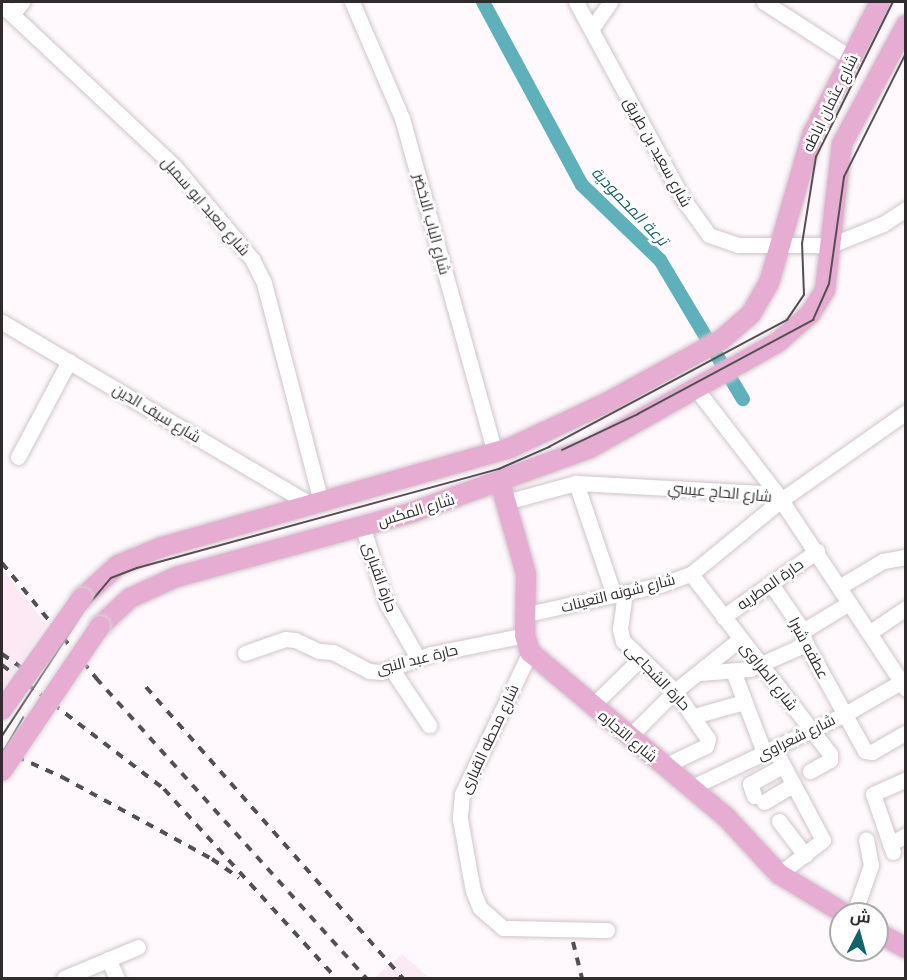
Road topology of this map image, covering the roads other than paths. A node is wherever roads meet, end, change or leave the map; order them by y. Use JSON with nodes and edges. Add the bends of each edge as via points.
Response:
{"nodes":[{"id":1,"x":22,"y":2,"type":"edge"},
{"id":2,"x":352,"y":2,"type":"edge"},
{"id":3,"x":576,"y":2,"type":"edge"},
{"id":4,"x":610,"y":2,"type":"edge"},
{"id":5,"x":764,"y":2,"type":"edge"},
{"id":6,"x":880,"y":2,"type":"edge"},
{"id":7,"x":7,"y":9,"type":"edge"},
{"id":8,"x":906,"y":25,"type":"edge"},
{"id":9,"x":592,"y":28,"type":"junction"},
{"id":10,"x":851,"y":58,"type":"junction"},
{"id":11,"x":906,"y":209,"type":"edge"},
{"id":12,"x":780,"y":243,"type":"junction"},
{"id":13,"x":831,"y":245,"type":"junction"},
{"id":14,"x":2,"y":322,"type":"edge"},
{"id":15,"x":69,"y":361,"type":"junction"},
{"id":16,"x":697,"y":390,"type":"junction"},
{"id":17,"x":906,"y":412,"type":"edge"},
{"id":18,"x":495,"y":453,"type":"junction"},
{"id":19,"x":18,"y":457,"type":"dead end"},
{"id":20,"x":500,"y":482,"type":"junction"},
{"id":21,"x":576,"y":483,"type":"junction"},
{"id":22,"x":779,"y":497,"type":"junction"},
{"id":23,"x":506,"y":502,"type":"junction"},
{"id":24,"x":316,"y":503,"type":"junction"},
{"id":25,"x":362,"y":525,"type":"junction"},
{"id":26,"x":817,"y":551,"type":"junction"},
{"id":27,"x":906,"y":557,"type":"edge"},
{"id":28,"x":691,"y":574,"type":"junction"},
{"id":29,"x":771,"y":584,"type":"junction"},
{"id":30,"x":839,"y":587,"type":"junction"},
{"id":31,"x":620,"y":594,"type":"junction"},
{"id":32,"x":849,"y":603,"type":"junction"},
{"id":33,"x":905,"y":609,"type":"edge"},
{"id":34,"x":527,"y":614,"type":"junction"},
{"id":35,"x":723,"y":617,"type":"junction"},
{"id":36,"x":869,"y":633,"type":"junction"},
{"id":37,"x":804,"y":638,"type":"junction"},
{"id":38,"x":740,"y":639,"type":"junction"},
{"id":39,"x":528,"y":643,"type":"junction"},
{"id":40,"x":245,"y":653,"type":"dead end"},
{"id":41,"x":418,"y":658,"type":"junction"},
{"id":42,"x":640,"y":659,"type":"junction"},
{"id":43,"x":899,"y":665,"type":"edge"},
{"id":44,"x":760,"y":666,"type":"junction"},
{"id":45,"x":391,"y":668,"type":"junction"},
{"id":46,"x":733,"y":671,"type":"junction"},
{"id":47,"x":700,"y":673,"type":"junction"},
{"id":48,"x":903,"y":686,"type":"edge"},
{"id":49,"x":675,"y":691,"type":"junction"},
{"id":50,"x":744,"y":702,"type":"junction"},
{"id":51,"x":592,"y":706,"type":"junction"},
{"id":52,"x":2,"y":710,"type":"edge"},
{"id":53,"x":844,"y":714,"type":"junction"},
{"id":54,"x":694,"y":716,"type":"junction"},
{"id":55,"x":429,"y":725,"type":"dead end"},
{"id":56,"x":811,"y":729,"type":"junction"},
{"id":57,"x":906,"y":732,"type":"edge"},
{"id":58,"x":630,"y":736,"type":"junction"},
{"id":59,"x":769,"y":750,"type":"junction"},
{"id":60,"x":664,"y":766,"type":"junction"},
{"id":61,"x":782,"y":766,"type":"junction"},
{"id":62,"x":2,"y":771,"type":"edge"},
{"id":63,"x":810,"y":771,"type":"dead end"},
{"id":64,"x":906,"y":780,"type":"edge"},
{"id":65,"x":792,"y":785,"type":"junction"},
{"id":66,"x":690,"y":788,"type":"junction"},
{"id":67,"x":779,"y":821,"type":"dead end"},
{"id":68,"x":906,"y":835,"type":"edge"},
{"id":69,"x":866,"y":838,"type":"dead end"},
{"id":70,"x":805,"y":855,"type":"junction"},
{"id":71,"x":779,"y":874,"type":"junction"},
{"id":72,"x":858,"y":902,"type":"edge"},
{"id":73,"x":829,"y":904,"type":"edge"},
{"id":74,"x":607,"y":930,"type":"dead end"},
{"id":75,"x":889,"y":939,"type":"edge"},
{"id":76,"x":138,"y":947,"type":"dead end"},
{"id":77,"x":906,"y":948,"type":"edge"},
{"id":78,"x":108,"y":959,"type":"junction"},
{"id":79,"x":64,"y":978,"type":"edge"},
{"id":80,"x":117,"y":978,"type":"edge"}],
"edges":[{"from":1,"to":7,"type":"street"},
{"from":2,"to":18,"type":"street","name":"شارع الباب الاخضر","via":[[402,118]]},
{"from":3,"to":9,"type":"street","name":"شارع سعيد بن طريق"},
{"from":4,"to":9,"type":"street"},
{"from":5,"to":10,"type":"street"},
{"from":6,"to":10,"type":"main road","name":"شارع عثمان اباظه"},
{"from":7,"to":24,"type":"street","name":"شارع معبد ابو سمبل","via":[[175,167],[252,259],[264,283]]},
{"from":8,"to":13,"type":"main road","name":"شارع عثمان اباظه","via":[[842,144]]},
{"from":9,"to":12,"type":"street","name":"شارع سعيد بن طريق","via":[[699,225],[720,242]]},
{"from":10,"to":12,"type":"main road","name":"شارع عثمان اباظه","via":[[804,154]]},
{"from":11,"to":13,"type":"street","via":[[883,224]]},
{"from":12,"to":13,"type":"street","name":"شارع سعيد بن طريق"},
{"from":12,"to":18,"type":"main road","via":[[769,283],[739,326],[609,402]]},
{"from":13,"to":16,"type":"main road","name":"شارع المكس","via":[[825,290],[798,327],[758,357]]},
{"from":14,"to":15,"type":"street","name":"شارع سيف الدين"},
{"from":15,"to":19,"type":"street"},
{"from":15,"to":24,"type":"street","name":"شارع سيف الدين"},
{"from":16,"to":20,"type":"main road","name":"شارع المكس","via":[[590,448]]},
{"from":16,"to":22,"type":"street"},
{"from":17,"to":22,"type":"street","name":"شارع شونه التعينات"},
{"from":18,"to":24,"type":"main road"},
{"from":20,"to":23,"type":"main road"},
{"from":20,"to":25,"type":"main road","name":"شارع المكس"},
{"from":21,"to":22,"type":"street","name":"شارع الحاج عيسي"},
{"from":21,"to":23,"type":"street","name":"شارع الحاج عيسي"},
{"from":21,"to":31,"type":"street"},
{"from":22,"to":26,"type":"street","name":"شارع الحاج عيسي"},
{"from":22,"to":28,"type":"street","name":"شارع شونه التعينات"},
{"from":23,"to":34,"type":"main road","via":[[526,573]]},
{"from":24,"to":52,"type":"main road","bridge":true,"via":[[138,556],[98,580]]},
{"from":25,"to":41,"type":"street","name":"حارة القبارى","via":[[386,602]]},
{"from":25,"to":62,"type":"main road","name":"شارع المكس","bridge":true,"via":[[150,586],[100,626]]},
{"from":26,"to":29,"type":"street","name":"حارة المطريه"},
{"from":26,"to":30,"type":"street","name":"شارع الحاج عيسي"},
{"from":27,"to":30,"type":"street","via":[[883,561]]},
{"from":28,"to":31,"type":"street","name":"شارع شونه التعينات"},
{"from":28,"to":35,"type":"street","name":"شارع الطراوى"},
{"from":29,"to":35,"type":"street","name":"حارة المطريه"},
{"from":29,"to":37,"type":"street","name":"عطفه شبرا"},
{"from":30,"to":32,"type":"street","name":"شارع الحاج عيسي"},
{"from":31,"to":34,"type":"street","name":"شارع شونه التعينات"},
{"from":31,"to":42,"type":"street","name":"حارة الشجاعى","via":[[620,635]]},
{"from":32,"to":36,"type":"street","name":"شارع الحاج عيسي"},
{"from":32,"to":37,"type":"street"},
{"from":33,"to":36,"type":"street"},
{"from":34,"to":39,"type":"main road"},
{"from":35,"to":38,"type":"street","name":"شارع الطراوى"},
{"from":36,"to":43,"type":"street","name":"شارع الحاج عيسي"},
{"from":37,"to":44,"type":"street"},
{"from":37,"to":53,"type":"street","name":"عطفه شبرا"},
{"from":38,"to":44,"type":"street","name":"شارع الطراوى"},
{"from":38,"to":47,"type":"street"},
{"from":39,"to":41,"type":"street","name":"حارة عبد النبى"},
{"from":39,"to":51,"type":"main road","name":"شارع التجاره"},
{"from":39,"to":74,"type":"street","name":"شارع محطه القبارى","via":[[462,794],[460,819],[472,891],[480,908],[503,928]]},
{"from":40,"to":45,"type":"street","name":"حارة عبد النبى","via":[[285,639],[295,640],[319,651],[333,652],[369,671]]},
{"from":41,"to":45,"type":"street","name":"حارة عبد النبى"},
{"from":42,"to":49,"type":"street","name":"حارة الشجاعى"},
{"from":42,"to":51,"type":"street"},
{"from":43,"to":48,"type":"street","name":"شارع الحاج عيسي"},
{"from":44,"to":46,"type":"street"},
{"from":44,"to":56,"type":"street","name":"شارع الطراوى"},
{"from":45,"to":55,"type":"street"},
{"from":46,"to":47,"type":"street"},
{"from":46,"to":50,"type":"street"},
{"from":47,"to":49,"type":"street"},
{"from":48,"to":53,"type":"street","name":"شارع شعراوى"},
{"from":49,"to":54,"type":"street","name":"حارة الشجاعى"},
{"from":49,"to":58,"type":"street"},
{"from":50,"to":54,"type":"street"},
{"from":50,"to":59,"type":"street"},
{"from":51,"to":58,"type":"main road","name":"شارع التجاره"},
{"from":53,"to":56,"type":"street","name":"شارع شعراوى"},
{"from":53,"to":57,"type":"street","name":"عطفه شبرا","via":[[868,753]]},
{"from":54,"to":60,"type":"street","name":"حارة الشجاعى","via":[[708,739],[706,746]]},
{"from":56,"to":59,"type":"street","name":"شارع شعراوى"},
{"from":56,"to":63,"type":"street","name":"شارع الطراوى","via":[[831,757]]},
{"from":58,"to":60,"type":"main road","name":"شارع التجاره"},
{"from":59,"to":61,"type":"street"},
{"from":59,"to":66,"type":"street","name":"شارع شعراوى"},
{"from":60,"to":66,"type":"main road","name":"شارع التجاره"},
{"from":61,"to":65,"type":"street"},
{"from":61,"to":65,"type":"street","via":[[750,784],[759,799]]},
{"from":64,"to":68,"type":"street","via":[[873,794],[892,848]]},
{"from":65,"to":70,"type":"street","via":[[823,840]]},
{"from":66,"to":71,"type":"main road","name":"شارع التجاره","via":[[736,826]]},
{"from":67,"to":70,"type":"street"},
{"from":69,"to":72,"type":"street","via":[[871,865]]},
{"from":70,"to":71,"type":"street"},
{"from":71,"to":73,"type":"main road","name":"شارع التجاره"},
{"from":75,"to":77,"type":"main road"},
{"from":76,"to":78,"type":"street"},
{"from":78,"to":79,"type":"street"},
{"from":78,"to":80,"type":"street"}]}
